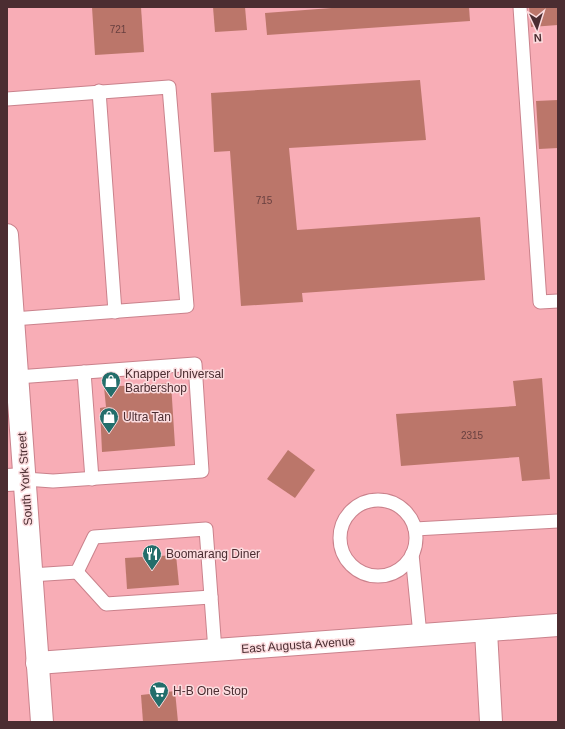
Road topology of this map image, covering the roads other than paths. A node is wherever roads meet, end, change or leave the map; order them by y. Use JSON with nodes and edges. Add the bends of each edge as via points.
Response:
{"nodes":[{"id":1,"x":520,"y":7,"type":"edge"},
{"id":2,"x":99,"y":91,"type":"junction"},
{"id":3,"x":7,"y":99,"type":"edge"},
{"id":4,"x":7,"y":235,"type":"edge"},
{"id":5,"x":558,"y":301,"type":"edge"},
{"id":6,"x":115,"y":312,"type":"junction"},
{"id":7,"x":13,"y":319,"type":"junction"},
{"id":8,"x":84,"y":372,"type":"junction"},
{"id":9,"x":18,"y":377,"type":"junction"},
{"id":10,"x":92,"y":479,"type":"junction"},
{"id":11,"x":16,"y":480,"type":"edge"},
{"id":12,"x":558,"y":521,"type":"edge"},
{"id":13,"x":415,"y":528,"type":"junction"},
{"id":14,"x":412,"y":554,"type":"junction"},
{"id":15,"x":77,"y":572,"type":"junction"},
{"id":16,"x":31,"y":575,"type":"junction"},
{"id":17,"x":211,"y":597,"type":"junction"},
{"id":18,"x":558,"y":625,"type":"edge"},
{"id":19,"x":486,"y":631,"type":"junction"},
{"id":20,"x":420,"y":636,"type":"junction"},
{"id":21,"x":215,"y":651,"type":"junction"},
{"id":22,"x":37,"y":663,"type":"junction"},
{"id":23,"x":42,"y":722,"type":"edge"},
{"id":24,"x":492,"y":722,"type":"edge"}],
"edges":[{"from":1,"to":5,"type":"lane","via":[[540,302]]},
{"from":2,"to":3,"type":"lane"},
{"from":2,"to":6,"type":"lane"},
{"from":2,"to":6,"type":"lane","via":[[169,87],[187,306]]},
{"from":4,"to":7,"type":"street","name":"South York Street"},
{"from":6,"to":7,"type":"lane"},
{"from":7,"to":9,"type":"street","name":"South York Street"},
{"from":8,"to":9,"type":"lane"},
{"from":8,"to":10,"type":"lane"},
{"from":8,"to":10,"type":"lane","via":[[195,364],[202,471]]},
{"from":9,"to":11,"type":"street","name":"South York Street"},
{"from":10,"to":11,"type":"lane"},
{"from":11,"to":16,"type":"street","name":"South York Street"},
{"from":12,"to":13,"type":"lane"},
{"from":13,"to":14,"type":"lane","via":[[416,541]]},
{"from":13,"to":14,"type":"lane","via":[[400,508],[389,502],[377,500],[365,502],[354,508],[346,517],[340,534],[342,552],[349,563],[358,571],[370,575],[382,576],[395,572]]},
{"from":14,"to":20,"type":"lane"},
{"from":15,"to":16,"type":"lane"},
{"from":15,"to":17,"type":"lane","via":[[106,604]]},
{"from":15,"to":17,"type":"lane","via":[[94,537],[206,529]]},
{"from":16,"to":22,"type":"street","name":"South York Street"},
{"from":17,"to":21,"type":"lane"},
{"from":18,"to":19,"type":"street","name":"East Augusta Avenue"},
{"from":19,"to":20,"type":"street","name":"East Augusta Avenue"},
{"from":19,"to":24,"type":"street"},
{"from":20,"to":21,"type":"street","name":"East Augusta Avenue"},
{"from":21,"to":22,"type":"street","name":"East Augusta Avenue"},
{"from":22,"to":23,"type":"street","name":"South York Street"}]}
